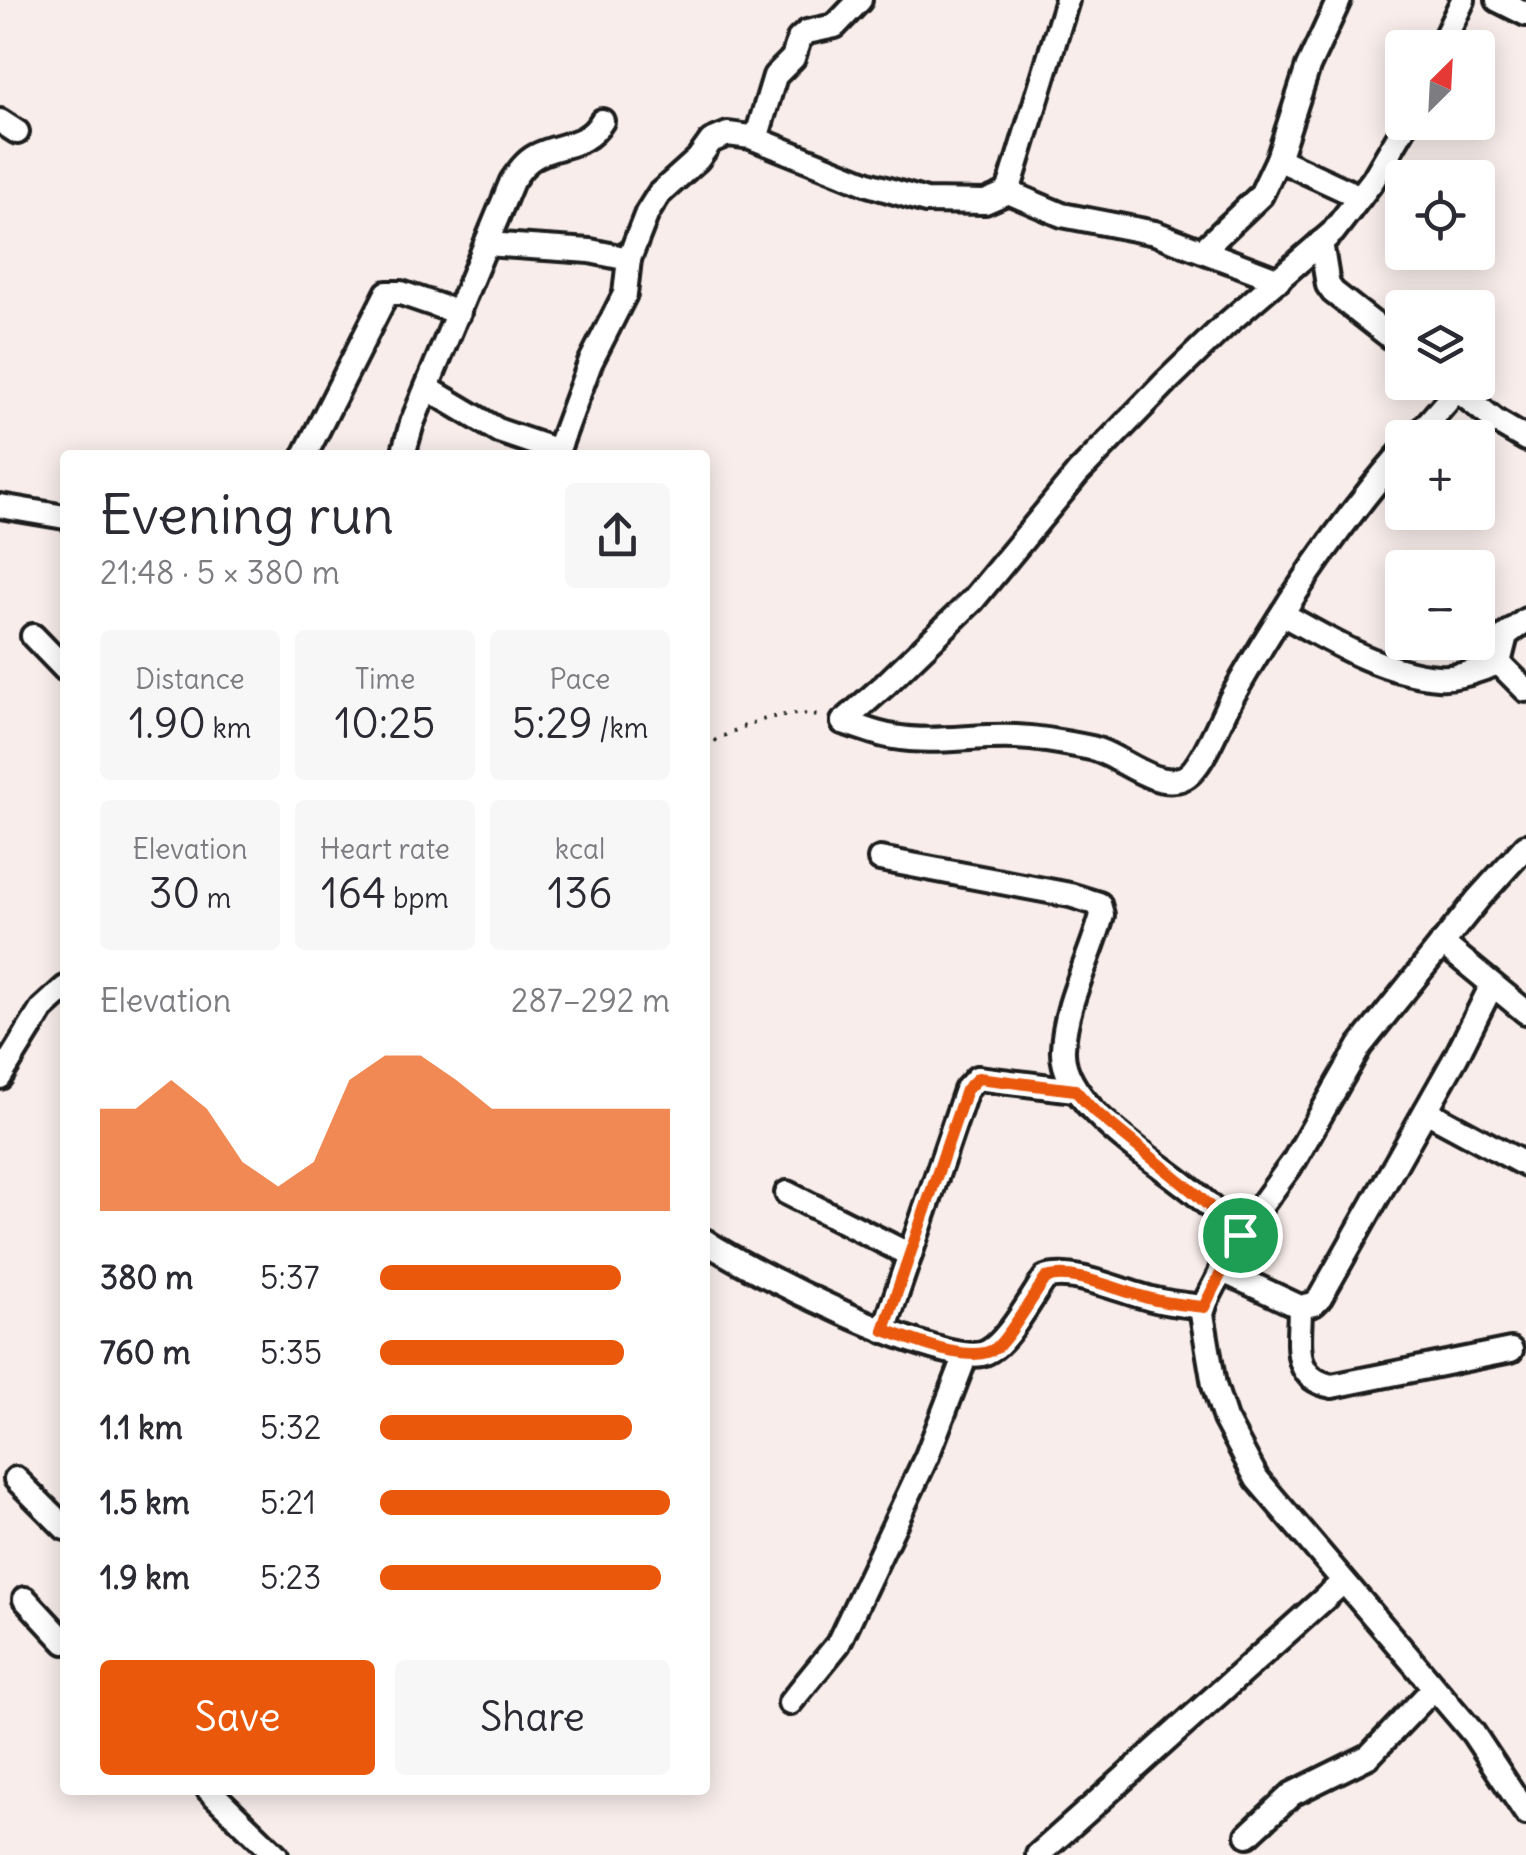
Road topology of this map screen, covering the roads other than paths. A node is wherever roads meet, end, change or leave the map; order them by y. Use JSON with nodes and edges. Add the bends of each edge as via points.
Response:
{"nodes":[{"id":1,"x":860,"y":0,"type":"edge"},
{"id":2,"x":1067,"y":0,"type":"edge"},
{"id":3,"x":1339,"y":0,"type":"edge"},
{"id":4,"x":1463,"y":0,"type":"edge"},
{"id":5,"x":1449,"y":30,"type":"edge"},
{"id":6,"x":602,"y":121,"type":"dead end"},
{"id":7,"x":756,"y":139,"type":"junction"},
{"id":8,"x":1396,"y":140,"type":"edge"},
{"id":9,"x":1278,"y":160,"type":"junction"},
{"id":10,"x":1008,"y":192,"type":"junction"},
{"id":11,"x":1360,"y":197,"type":"junction"},
{"id":12,"x":1321,"y":242,"type":"junction"},
{"id":13,"x":486,"y":244,"type":"junction"},
{"id":14,"x":1204,"y":250,"type":"junction"},
{"id":15,"x":629,"y":259,"type":"junction"},
{"id":16,"x":1279,"y":280,"type":"junction"},
{"id":17,"x":459,"y":314,"type":"junction"},
{"id":18,"x":1385,"y":333,"type":"edge"},
{"id":19,"x":427,"y":388,"type":"junction"},
{"id":20,"x":1470,"y":400,"type":"edge"},
{"id":21,"x":1526,"y":440,"type":"edge"},
{"id":22,"x":308,"y":450,"type":"edge"},
{"id":23,"x":404,"y":450,"type":"edge"},
{"id":24,"x":549,"y":450,"type":"edge"},
{"id":25,"x":558,"y":450,"type":"edge"},
{"id":26,"x":1385,"y":472,"type":"edge"},
{"id":27,"x":0,"y":506,"type":"edge"},
{"id":28,"x":60,"y":516,"type":"edge"},
{"id":29,"x":1284,"y":615,"type":"junction"},
{"id":30,"x":1526,"y":620,"type":"edge"},
{"id":31,"x":33,"y":636,"type":"dead end"},
{"id":32,"x":1500,"y":663,"type":"junction"},
{"id":33,"x":60,"y":664,"type":"edge"},
{"id":34,"x":1526,"y":690,"type":"edge"},
{"id":35,"x":1526,"y":846,"type":"edge"},
{"id":36,"x":880,"y":859,"type":"dead end"},
{"id":37,"x":1442,"y":943,"type":"junction"},
{"id":38,"x":1491,"y":986,"type":"junction"},
{"id":39,"x":60,"y":992,"type":"edge"},
{"id":40,"x":1526,"y":1012,"type":"edge"},
{"id":41,"x":0,"y":1078,"type":"edge"},
{"id":42,"x":1075,"y":1090,"type":"junction"},
{"id":43,"x":1426,"y":1111,"type":"junction"},
{"id":44,"x":1526,"y":1166,"type":"edge"},
{"id":45,"x":787,"y":1193,"type":"dead end"},
{"id":46,"x":1240,"y":1235,"type":"junction"},
{"id":47,"x":710,"y":1244,"type":"edge"},
{"id":48,"x":910,"y":1255,"type":"junction"},
{"id":49,"x":1221,"y":1270,"type":"junction"},
{"id":50,"x":1204,"y":1307,"type":"junction"},
{"id":51,"x":1300,"y":1307,"type":"junction"},
{"id":52,"x":884,"y":1330,"type":"junction"},
{"id":53,"x":1510,"y":1350,"type":"dead end"},
{"id":54,"x":966,"y":1355,"type":"junction"},
{"id":55,"x":16,"y":1479,"type":"dead end"},
{"id":56,"x":60,"y":1523,"type":"edge"},
{"id":57,"x":1342,"y":1582,"type":"junction"},
{"id":58,"x":25,"y":1599,"type":"dead end"},
{"id":59,"x":60,"y":1637,"type":"edge"},
{"id":60,"x":1433,"y":1688,"type":"junction"},
{"id":61,"x":790,"y":1702,"type":"dead end"},
{"id":62,"x":214,"y":1795,"type":"edge"},
{"id":63,"x":1526,"y":1813,"type":"edge"},
{"id":64,"x":1248,"y":1835,"type":"dead end"},
{"id":65,"x":276,"y":1855,"type":"edge"},
{"id":66,"x":1038,"y":1855,"type":"edge"}],
"edges":[{"from":1,"to":7,"type":"street","via":[[836,26],[799,39],[794,58],[775,76]]},
{"from":2,"to":10,"type":"street"},
{"from":3,"to":9,"type":"street","via":[[1308,67]]},
{"from":4,"to":5,"type":"street"},
{"from":6,"to":13,"type":"street","via":[[581,142],[524,164]]},
{"from":7,"to":10,"type":"street","via":[[926,200],[984,202]]},
{"from":7,"to":15,"type":"street","via":[[728,134],[711,141],[656,198]]},
{"from":8,"to":11,"type":"street"},
{"from":9,"to":11,"type":"street"},
{"from":9,"to":14,"type":"street","via":[[1254,204]]},
{"from":10,"to":14,"type":"street","via":[[1062,215]]},
{"from":11,"to":12,"type":"street"},
{"from":12,"to":16,"type":"street"},
{"from":12,"to":18,"type":"street","via":[[1328,285]]},
{"from":13,"to":15,"type":"street"},
{"from":13,"to":17,"type":"street"},
{"from":14,"to":16,"type":"street"},
{"from":15,"to":25,"type":"street","via":[[625,294]]},
{"from":16,"to":29,"type":"street","via":[[1167,381],[973,600],[843,722],[894,738],[1016,737],[1073,744],[1109,753],[1154,777],[1179,780],[1199,763]]},
{"from":17,"to":19,"type":"street"},
{"from":17,"to":22,"type":"street","via":[[387,293]]},
{"from":19,"to":23,"type":"street"},
{"from":19,"to":24,"type":"street","via":[[499,431]]},
{"from":20,"to":21,"type":"street"},
{"from":26,"to":29,"type":"street","via":[[1332,536]]},
{"from":27,"to":28,"type":"street"},
{"from":29,"to":32,"type":"street","via":[[1353,653],[1437,677]]},
{"from":30,"to":32,"type":"street","via":[[1506,635]]},
{"from":31,"to":33,"type":"street"},
{"from":32,"to":34,"type":"street"},
{"from":35,"to":37,"type":"street"},
{"from":36,"to":42,"type":"street","via":[[1099,904],[1102,916],[1076,986],[1062,1051]]},
{"from":37,"to":38,"type":"street"},
{"from":37,"to":46,"type":"street","via":[[1360,1046],[1294,1161]]},
{"from":38,"to":40,"type":"street"},
{"from":38,"to":43,"type":"street"},
{"from":39,"to":41,"type":"street","via":[[42,1008]]},
{"from":42,"to":46,"type":"street"},
{"from":42,"to":48,"type":"street","via":[[978,1078],[966,1090]]},
{"from":43,"to":44,"type":"street"},
{"from":43,"to":51,"type":"street","via":[[1320,1298]]},
{"from":45,"to":48,"type":"street"},
{"from":46,"to":49,"type":"street"},
{"from":47,"to":52,"type":"street","via":[[761,1275]]},
{"from":48,"to":52,"type":"street"},
{"from":49,"to":50,"type":"street"},
{"from":49,"to":51,"type":"street"},
{"from":50,"to":54,"type":"street","via":[[1051,1276],[998,1347]]},
{"from":50,"to":57,"type":"street","via":[[1214,1386],[1238,1445],[1257,1480]]},
{"from":51,"to":53,"type":"street","via":[[1300,1354],[1307,1376],[1317,1383],[1332,1386]]},
{"from":52,"to":54,"type":"street"},
{"from":54,"to":61,"type":"street","via":[[927,1456],[838,1644]]},
{"from":55,"to":56,"type":"street"},
{"from":57,"to":60,"type":"street"},
{"from":57,"to":66,"type":"street"},
{"from":58,"to":59,"type":"street"},
{"from":60,"to":63,"type":"street"},
{"from":60,"to":64,"type":"street","via":[[1369,1756],[1292,1794]]},
{"from":62,"to":65,"type":"street"}]}
